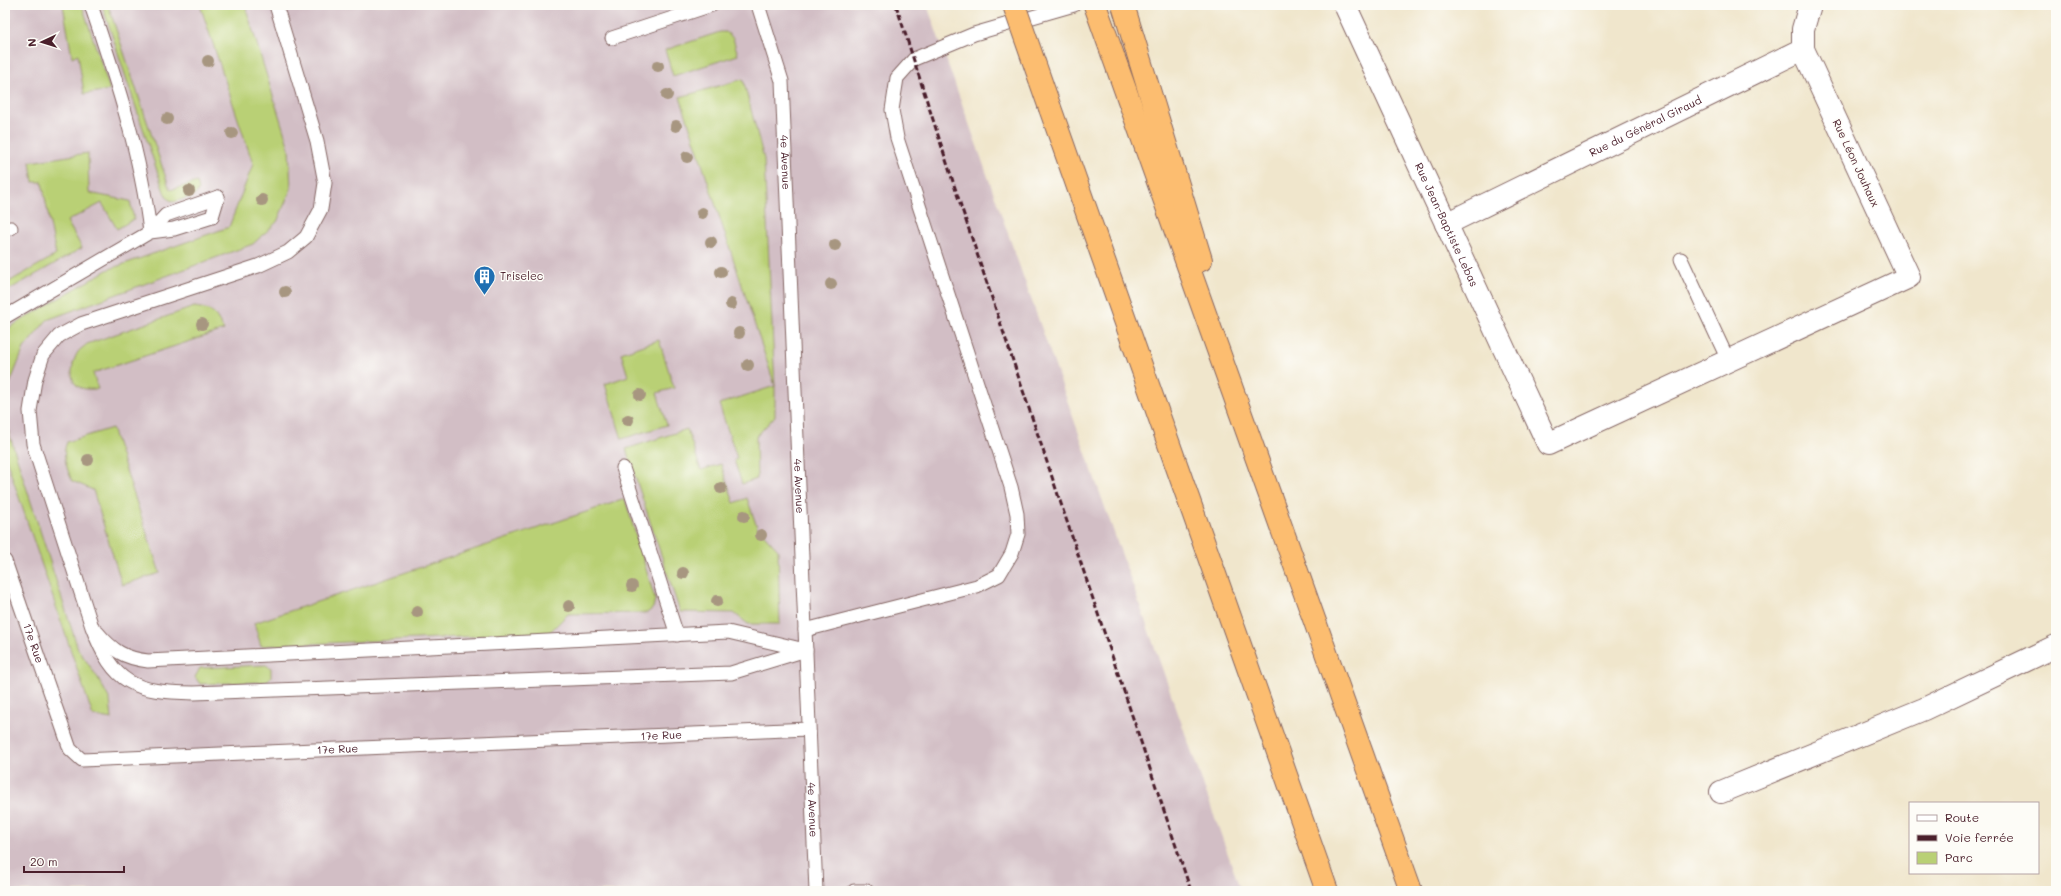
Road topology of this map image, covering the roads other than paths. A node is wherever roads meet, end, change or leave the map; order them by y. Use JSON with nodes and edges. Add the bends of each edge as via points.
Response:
{"nodes":[{"id":1,"x":91,"y":5,"type":"edge"},
{"id":2,"x":276,"y":5,"type":"edge"},
{"id":3,"x":712,"y":5,"type":"edge"},
{"id":4,"x":758,"y":5,"type":"edge"},
{"id":5,"x":1014,"y":5,"type":"edge"},
{"id":6,"x":1074,"y":5,"type":"edge"},
{"id":7,"x":1095,"y":5,"type":"edge"},
{"id":8,"x":1123,"y":5,"type":"edge"},
{"id":9,"x":1345,"y":5,"type":"edge"},
{"id":10,"x":1810,"y":5,"type":"edge"},
{"id":11,"x":612,"y":38,"type":"dead end"},
{"id":12,"x":1804,"y":49,"type":"junction"},
{"id":13,"x":1446,"y":224,"type":"junction"},
{"id":14,"x":1681,"y":259,"type":"dead end"},
{"id":15,"x":5,"y":317,"type":"edge"},
{"id":16,"x":1728,"y":360,"type":"junction"},
{"id":17,"x":623,"y":468,"type":"dead end"},
{"id":18,"x":1271,"y":495,"type":"junction"},
{"id":19,"x":5,"y":560,"type":"edge"},
{"id":20,"x":92,"y":627,"type":"junction"},
{"id":21,"x":805,"y":630,"type":"junction"},
{"id":22,"x":677,"y":635,"type":"junction"},
{"id":23,"x":2056,"y":646,"type":"edge"},
{"id":24,"x":806,"y":650,"type":"junction"},
{"id":25,"x":808,"y":729,"type":"junction"},
{"id":26,"x":1721,"y":792,"type":"dead end"},
{"id":27,"x":816,"y":891,"type":"edge"},
{"id":28,"x":854,"y":891,"type":"edge"},
{"id":29,"x":867,"y":891,"type":"edge"},
{"id":30,"x":1327,"y":891,"type":"edge"},
{"id":31,"x":1411,"y":891,"type":"edge"}],
"edges":[{"from":1,"to":15,"type":"lane","via":[[118,85],[146,193],[150,232]]},
{"from":2,"to":20,"type":"lane","via":[[317,141],[325,183],[321,209],[306,236],[288,252],[258,266],[81,324],[59,336],[43,355],[34,380],[30,410],[33,444]]},
{"from":3,"to":11,"type":"lane"},
{"from":4,"to":21,"type":"lane","name":"4e Avenue","via":[[782,81]]},
{"from":5,"to":30,"type":"highway","bridge":true},
{"from":6,"to":21,"type":"lane","via":[[974,34],[914,59],[897,78],[892,110],[898,138],[1011,488],[1018,514],[1018,534],[1012,553],[999,575],[977,586]]},
{"from":7,"to":18,"type":"highway"},
{"from":8,"to":18,"type":"highway"},
{"from":9,"to":13,"type":"street","name":"Rue Jean-Baptiste Lebas"},
{"from":10,"to":12,"type":"street","via":[[1803,29]]},
{"from":12,"to":13,"type":"street","name":"Rue du Général Giraud"},
{"from":12,"to":16,"type":"street","name":"Rue Léon Jouhaux","via":[[1909,277]]},
{"from":13,"to":16,"type":"street","name":"Rue Jean-Baptiste Lebas","via":[[1548,444]]},
{"from":14,"to":16,"type":"lane"},
{"from":17,"to":22,"type":"lane"},
{"from":18,"to":31,"type":"highway"},
{"from":19,"to":25,"type":"lane","name":"17e Rue","via":[[70,749],[82,760]]},
{"from":20,"to":22,"type":"lane","via":[[111,648],[130,659],[148,661]]},
{"from":20,"to":24,"type":"lane","via":[[101,651],[114,671],[134,685],[162,692],[194,693],[731,673]]},
{"from":21,"to":24,"type":"lane","name":"4e Avenue"},
{"from":22,"to":24,"type":"lane","via":[[728,632]]},
{"from":23,"to":26,"type":"street","via":[[1924,709]]},
{"from":24,"to":25,"type":"lane","name":"4e Avenue"},
{"from":25,"to":27,"type":"lane","name":"4e Avenue"},
{"from":28,"to":29,"type":"lane"}]}
